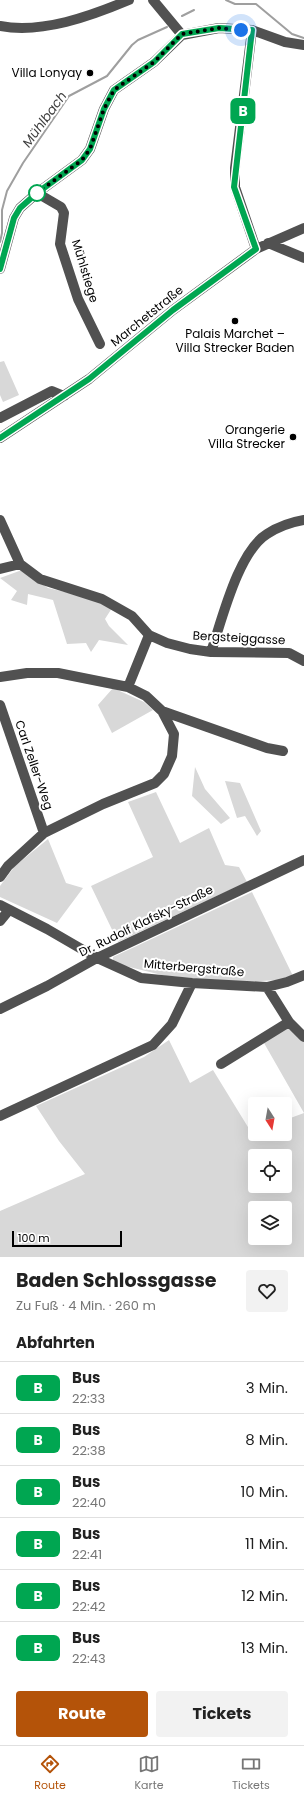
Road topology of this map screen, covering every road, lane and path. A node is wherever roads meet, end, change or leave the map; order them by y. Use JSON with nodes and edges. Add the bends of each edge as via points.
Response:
{"nodes":[{"id":1,"x":129,"y":0,"type":"edge"},
{"id":2,"x":153,"y":0,"type":"edge"},
{"id":3,"x":0,"y":26,"type":"edge"},
{"id":4,"x":252,"y":30,"type":"junction"},
{"id":5,"x":182,"y":34,"type":"junction"},
{"id":6,"x":304,"y":45,"type":"edge"},
{"id":7,"x":37,"y":193,"type":"junction"},
{"id":8,"x":304,"y":228,"type":"edge"},
{"id":9,"x":268,"y":243,"type":"junction"},
{"id":10,"x":256,"y":249,"type":"junction"},
{"id":11,"x":304,"y":258,"type":"edge"},
{"id":12,"x":0,"y":269,"type":"edge"},
{"id":13,"x":100,"y":344,"type":"dead end"},
{"id":14,"x":64,"y":396,"type":"junction"},
{"id":15,"x":0,"y":418,"type":"edge"},
{"id":16,"x":0,"y":438,"type":"edge"},
{"id":17,"x":0,"y":520,"type":"edge"},
{"id":18,"x":304,"y":520,"type":"edge"},
{"id":19,"x":20,"y":564,"type":"junction"},
{"id":20,"x":0,"y":569,"type":"edge"},
{"id":21,"x":149,"y":635,"type":"junction"},
{"id":22,"x":211,"y":652,"type":"junction"},
{"id":23,"x":304,"y":660,"type":"edge"},
{"id":24,"x":0,"y":678,"type":"edge"},
{"id":25,"x":128,"y":687,"type":"junction"},
{"id":26,"x":0,"y":704,"type":"edge"},
{"id":27,"x":162,"y":711,"type":"junction"},
{"id":28,"x":283,"y":752,"type":"dead end"},
{"id":29,"x":44,"y":833,"type":"junction"},
{"id":30,"x":304,"y":860,"type":"edge"},
{"id":31,"x":0,"y":877,"type":"edge"},
{"id":32,"x":5,"y":908,"type":"edge"},
{"id":33,"x":0,"y":921,"type":"edge"},
{"id":34,"x":97,"y":958,"type":"junction"},
{"id":35,"x":304,"y":975,"type":"edge"},
{"id":36,"x":192,"y":983,"type":"junction"},
{"id":37,"x":267,"y":987,"type":"junction"},
{"id":38,"x":0,"y":1009,"type":"edge"},
{"id":39,"x":289,"y":1022,"type":"junction"},
{"id":40,"x":304,"y":1037,"type":"edge"},
{"id":41,"x":221,"y":1064,"type":"dead end"},
{"id":42,"x":0,"y":1116,"type":"edge"}],
"edges":[{"from":1,"to":3,"type":"street","via":[[89,16],[44,26]]},
{"from":2,"to":5,"type":"street"},
{"from":4,"to":5,"type":"street","via":[[219,28]]},
{"from":4,"to":6,"type":"street","via":[[284,42]]},
{"from":4,"to":10,"type":"street","via":[[234,187]]},
{"from":5,"to":7,"type":"street","via":[[154,62],[114,90],[104,109],[90,149],[82,160]]},
{"from":7,"to":12,"type":"street","via":[[20,208],[14,218]]},
{"from":7,"to":13,"type":"street","name":"Mühlstiege","via":[[61,207],[64,213],[60,244],[78,299]]},
{"from":8,"to":9,"type":"street","name":"Marchetstraße"},
{"from":9,"to":10,"type":"street","name":"Marchetstraße"},
{"from":9,"to":11,"type":"street"},
{"from":10,"to":14,"type":"street","name":"Marchetstraße","via":[[173,310],[109,364]]},
{"from":14,"to":15,"type":"street","via":[[52,391]]},
{"from":14,"to":16,"type":"street","name":"Marchetstraße"},
{"from":17,"to":19,"type":"street","name":"Bergsteiggasse"},
{"from":18,"to":22,"type":"street","via":[[292,522],[266,534],[249,552]]},
{"from":19,"to":20,"type":"street"},
{"from":19,"to":21,"type":"street","name":"Bergsteiggasse","via":[[40,579],[102,599],[132,616]]},
{"from":21,"to":22,"type":"street","name":"Bergsteiggasse","via":[[190,650]]},
{"from":21,"to":25,"type":"street"},
{"from":22,"to":23,"type":"street","name":"Bergsteiggasse","via":[[289,653]]},
{"from":24,"to":25,"type":"street","via":[[58,673]]},
{"from":25,"to":27,"type":"street","via":[[146,696]]},
{"from":26,"to":29,"type":"street","name":"Carl Zeller-Weg"},
{"from":27,"to":28,"type":"street","via":[[259,746]]},
{"from":27,"to":29,"type":"street","via":[[174,734],[172,756],[164,774],[155,783],[103,804]]},
{"from":29,"to":31,"type":"street","via":[[8,866]]},
{"from":30,"to":34,"type":"street","name":"Dr. Rudolf Klafsky-Straße"},
{"from":32,"to":33,"type":"street"},
{"from":32,"to":34,"type":"street","name":"Mitterbergstraße"},
{"from":34,"to":36,"type":"street","name":"Mitterbergstraße","via":[[141,978]]},
{"from":34,"to":38,"type":"street","name":"Dr. Rudolf Klafsky-Straße"},
{"from":35,"to":37,"type":"street","name":"Mitterbergstraße"},
{"from":36,"to":37,"type":"street","name":"Mitterbergstraße"},
{"from":36,"to":42,"type":"street","via":[[172,1024],[153,1045]]},
{"from":37,"to":39,"type":"street"},
{"from":39,"to":40,"type":"street"},
{"from":39,"to":41,"type":"street"}]}
